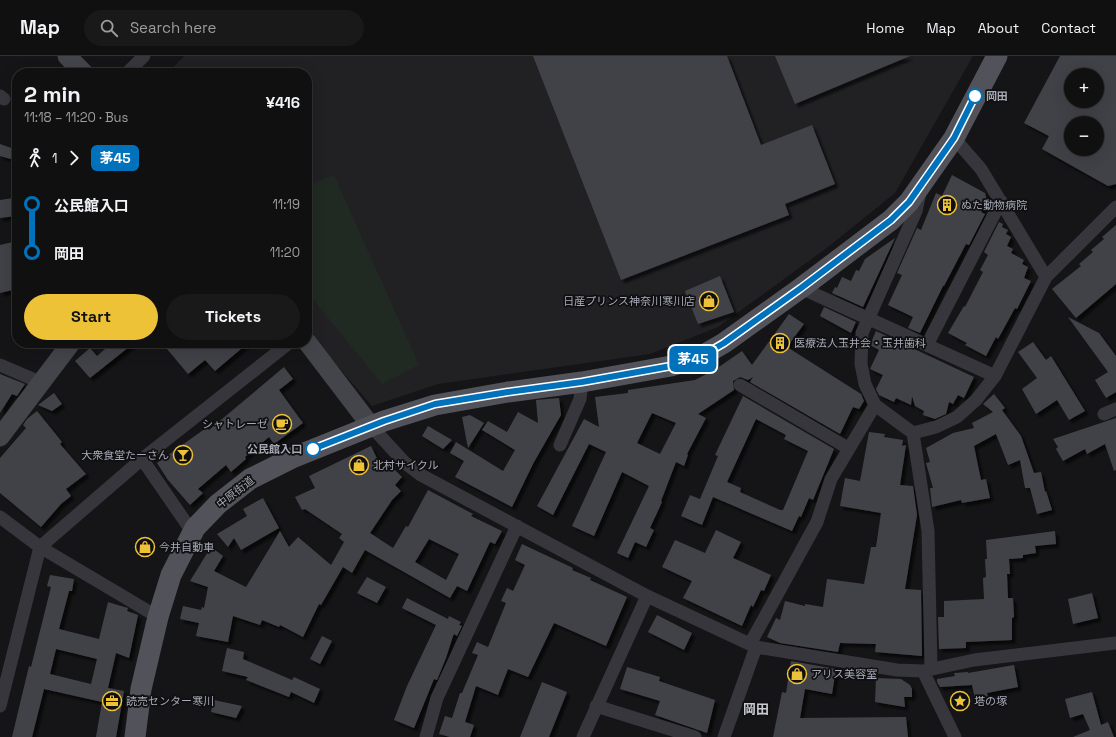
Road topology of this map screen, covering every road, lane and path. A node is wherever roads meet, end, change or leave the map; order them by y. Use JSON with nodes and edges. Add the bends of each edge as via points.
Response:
{"nodes":[{"id":1,"x":67,"y":56,"type":"edge"},
{"id":2,"x":144,"y":56,"type":"edge"},
{"id":3,"x":997,"y":56,"type":"edge"},
{"id":4,"x":79,"y":68,"type":"edge"},
{"id":5,"x":132,"y":68,"type":"edge"},
{"id":6,"x":954,"y":138,"type":"junction"},
{"id":7,"x":923,"y":184,"type":"junction"},
{"id":8,"x":1001,"y":201,"type":"junction"},
{"id":9,"x":1114,"y":212,"type":"edge"},
{"id":10,"x":1046,"y":277,"type":"junction"},
{"id":11,"x":801,"y":288,"type":"junction"},
{"id":12,"x":868,"y":319,"type":"junction"},
{"id":13,"x":928,"y":345,"type":"junction"},
{"id":14,"x":67,"y":348,"type":"edge"},
{"id":15,"x":283,"y":348,"type":"edge"},
{"id":16,"x":312,"y":348,"type":"edge"},
{"id":17,"x":0,"y":365,"type":"edge"},
{"id":18,"x":994,"y":376,"type":"junction"},
{"id":19,"x":582,"y":382,"type":"junction"},
{"id":20,"x":42,"y":383,"type":"junction"},
{"id":21,"x":740,"y":384,"type":"dead end"},
{"id":22,"x":875,"y":405,"type":"junction"},
{"id":23,"x":1116,"y":408,"type":"edge"},
{"id":24,"x":1104,"y":414,"type":"dead end"},
{"id":25,"x":371,"y":426,"type":"junction"},
{"id":26,"x":913,"y":433,"type":"junction"},
{"id":27,"x":0,"y":437,"type":"edge"},
{"id":28,"x":560,"y":445,"type":"dead end"},
{"id":29,"x":848,"y":448,"type":"junction"},
{"id":30,"x":142,"y":459,"type":"junction"},
{"id":31,"x":0,"y":517,"type":"edge"},
{"id":32,"x":517,"y":526,"type":"junction"},
{"id":33,"x":193,"y":533,"type":"junction"},
{"id":34,"x":40,"y":547,"type":"junction"},
{"id":35,"x":647,"y":596,"type":"junction"},
{"id":36,"x":158,"y":617,"type":"junction"},
{"id":37,"x":1116,"y":643,"type":"edge"},
{"id":38,"x":753,"y":646,"type":"junction"},
{"id":39,"x":927,"y":670,"type":"junction"},
{"id":40,"x":0,"y":706,"type":"edge"},
{"id":41,"x":596,"y":706,"type":"junction"},
{"id":42,"x":135,"y":737,"type":"edge"},
{"id":43,"x":426,"y":737,"type":"edge"},
{"id":44,"x":583,"y":737,"type":"edge"},
{"id":45,"x":695,"y":737,"type":"edge"},
{"id":46,"x":724,"y":737,"type":"edge"},
{"id":47,"x":955,"y":737,"type":"edge"}],
"edges":[{"from":1,"to":4,"type":"street"},
{"from":2,"to":5,"type":"street"},
{"from":3,"to":6,"type":"main road","name":"中原街道"},
{"from":6,"to":7,"type":"main road","name":"中原街道"},
{"from":6,"to":8,"type":"street","via":[[982,169]]},
{"from":7,"to":11,"type":"main road","name":"中原街道","via":[[891,220]]},
{"from":7,"to":12,"type":"street","via":[[916,211]]},
{"from":8,"to":10,"type":"street"},
{"from":8,"to":13,"type":"street"},
{"from":9,"to":10,"type":"street"},
{"from":10,"to":18,"type":"street"},
{"from":11,"to":12,"type":"street"},
{"from":11,"to":19,"type":"main road","name":"中原街道","via":[[700,357],[671,366]]},
{"from":12,"to":13,"type":"street"},
{"from":12,"to":22,"type":"street","via":[[862,333],[862,364],[865,384]]},
{"from":13,"to":18,"type":"street"},
{"from":14,"to":20,"type":"street"},
{"from":15,"to":30,"type":"street"},
{"from":16,"to":25,"type":"street"},
{"from":17,"to":20,"type":"street"},
{"from":18,"to":26,"type":"street","via":[[976,400],[957,417],[936,427]]},
{"from":19,"to":25,"type":"main road","name":"中原街道","via":[[435,404]]},
{"from":19,"to":28,"type":"street","via":[[580,399]]},
{"from":20,"to":27,"type":"street"},
{"from":21,"to":29,"type":"street"},
{"from":22,"to":26,"type":"street"},
{"from":22,"to":29,"type":"street"},
{"from":23,"to":24,"type":"street"},
{"from":25,"to":32,"type":"street","via":[[421,476]]},
{"from":25,"to":33,"type":"main road","name":"中原街道","via":[[292,458],[250,479],[218,504]]},
{"from":26,"to":39,"type":"street","via":[[928,532]]},
{"from":29,"to":38,"type":"street","via":[[831,479],[817,522]]},
{"from":30,"to":33,"type":"street"},
{"from":30,"to":34,"type":"street"},
{"from":31,"to":34,"type":"street"},
{"from":32,"to":35,"type":"street"},
{"from":32,"to":43,"type":"street","via":[[437,698]]},
{"from":33,"to":36,"type":"main road","name":"中原街道","via":[[171,575]]},
{"from":34,"to":36,"type":"street"},
{"from":34,"to":40,"type":"street"},
{"from":35,"to":38,"type":"street"},
{"from":35,"to":41,"type":"street"},
{"from":36,"to":42,"type":"main road","name":"中原街道","via":[[141,689]]},
{"from":37,"to":39,"type":"street","via":[[974,660]]},
{"from":38,"to":39,"type":"street","via":[[897,670]]},
{"from":38,"to":46,"type":"street"},
{"from":39,"to":47,"type":"street"},
{"from":41,"to":44,"type":"street"},
{"from":41,"to":45,"type":"street"}]}
